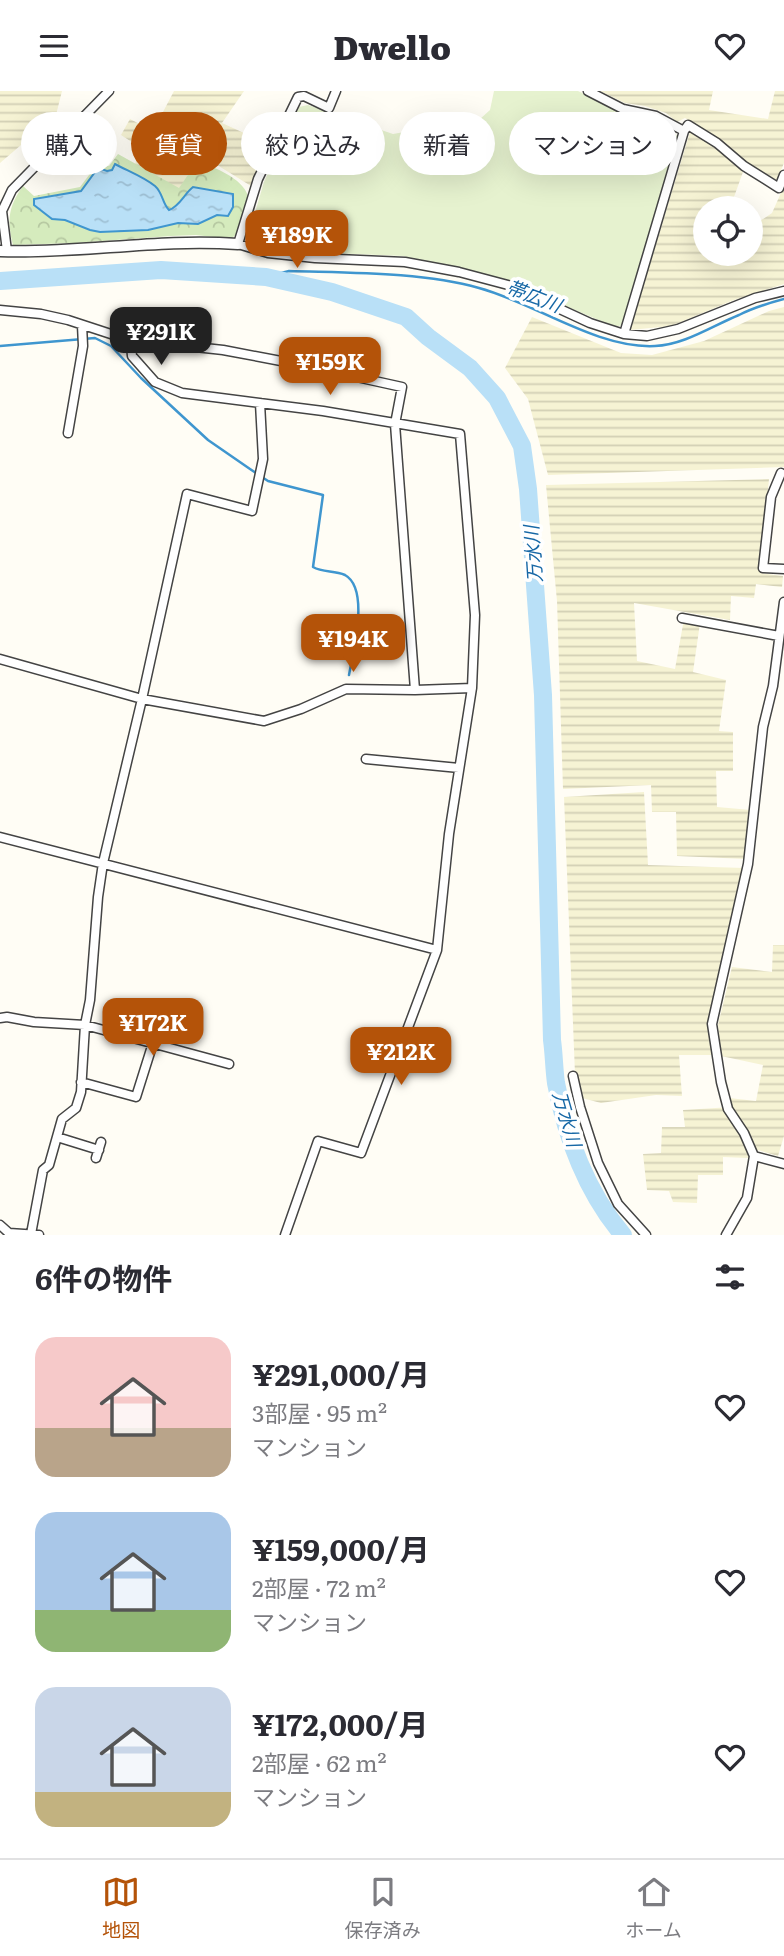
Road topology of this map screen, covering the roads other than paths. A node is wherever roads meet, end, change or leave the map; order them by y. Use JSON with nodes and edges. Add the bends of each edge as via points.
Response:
{"nodes":[{"id":1,"x":109,"y":91,"type":"edge"},
{"id":2,"x":336,"y":91,"type":"edge"},
{"id":3,"x":588,"y":91,"type":"edge"},
{"id":4,"x":684,"y":131,"type":"junction"},
{"id":5,"x":784,"y":175,"type":"edge"},
{"id":6,"x":238,"y":244,"type":"junction"},
{"id":7,"x":3,"y":251,"type":"edge"},
{"id":8,"x":784,"y":291,"type":"edge"},
{"id":9,"x":0,"y":310,"type":"edge"},
{"id":10,"x":82,"y":327,"type":"junction"},
{"id":11,"x":624,"y":334,"type":"junction"},
{"id":12,"x":131,"y":345,"type":"junction"},
{"id":13,"x":260,"y":403,"type":"junction"},
{"id":14,"x":395,"y":424,"type":"junction"},
{"id":15,"x":68,"y":433,"type":"dead end"},
{"id":16,"x":781,"y":473,"type":"dead end"},
{"id":17,"x":784,"y":569,"type":"edge"},
{"id":18,"x":784,"y":602,"type":"edge"},
{"id":19,"x":682,"y":618,"type":"dead end"},
{"id":20,"x":779,"y":636,"type":"junction"},
{"id":21,"x":0,"y":659,"type":"edge"},
{"id":22,"x":472,"y":688,"type":"junction"},
{"id":23,"x":415,"y":690,"type":"junction"},
{"id":24,"x":142,"y":699,"type":"junction"},
{"id":25,"x":366,"y":759,"type":"dead end"},
{"id":26,"x":459,"y":768,"type":"junction"},
{"id":27,"x":0,"y":837,"type":"edge"},
{"id":28,"x":103,"y":863,"type":"junction"},
{"id":29,"x":436,"y":950,"type":"junction"},
{"id":30,"x":0,"y":1018,"type":"edge"},
{"id":31,"x":85,"y":1025,"type":"junction"},
{"id":32,"x":153,"y":1043,"type":"junction"},
{"id":33,"x":229,"y":1063,"type":"dead end"},
{"id":34,"x":573,"y":1076,"type":"dead end"},
{"id":35,"x":81,"y":1081,"type":"junction"},
{"id":36,"x":57,"y":1136,"type":"junction"},
{"id":37,"x":99,"y":1150,"type":"dead end"},
{"id":38,"x":754,"y":1156,"type":"junction"},
{"id":39,"x":784,"y":1164,"type":"edge"},
{"id":40,"x":0,"y":1225,"type":"edge"},
{"id":41,"x":32,"y":1234,"type":"edge"},
{"id":42,"x":39,"y":1235,"type":"edge"},
{"id":43,"x":285,"y":1235,"type":"edge"},
{"id":44,"x":646,"y":1235,"type":"edge"},
{"id":45,"x":726,"y":1235,"type":"edge"}],
"edges":[{"from":1,"to":7,"type":"street","via":[[12,190],[2,211]]},
{"from":2,"to":6,"type":"street","via":[[329,109],[298,97],[257,179]]},
{"from":3,"to":4,"type":"street"},
{"from":4,"to":5,"type":"street","via":[[688,125],[779,188]]},
{"from":4,"to":11,"type":"street"},
{"from":6,"to":7,"type":"street","via":[[170,242]]},
{"from":6,"to":11,"type":"street","via":[[268,253],[405,262],[460,272],[508,285]]},
{"from":8,"to":11,"type":"street","via":[[678,329],[647,336]]},
{"from":9,"to":10,"type":"street","via":[[41,314]]},
{"from":10,"to":12,"type":"street","via":[[123,338]]},
{"from":10,"to":15,"type":"street"},
{"from":12,"to":13,"type":"street","via":[[132,356],[155,382],[182,393]]},
{"from":12,"to":14,"type":"street","via":[[223,350],[402,387]]},
{"from":13,"to":14,"type":"street"},
{"from":13,"to":24,"type":"street","via":[[262,469],[252,511],[187,494]]},
{"from":14,"to":22,"type":"street","via":[[460,434],[475,615]]},
{"from":14,"to":23,"type":"street"},
{"from":16,"to":17,"type":"street","via":[[771,497],[763,568]]},
{"from":18,"to":20,"type":"street"},
{"from":19,"to":20,"type":"street"},
{"from":20,"to":38,"type":"street","via":[[763,727],[748,864],[712,1024],[728,1109]]},
{"from":21,"to":24,"type":"street"},
{"from":22,"to":23,"type":"street"},
{"from":22,"to":26,"type":"street"},
{"from":23,"to":24,"type":"street","via":[[346,689],[264,722]]},
{"from":24,"to":28,"type":"street"},
{"from":25,"to":26,"type":"street"},
{"from":26,"to":29,"type":"street"},
{"from":27,"to":28,"type":"street"},
{"from":28,"to":29,"type":"street"},
{"from":28,"to":31,"type":"street"},
{"from":29,"to":43,"type":"street","via":[[361,1153],[318,1141]]},
{"from":30,"to":31,"type":"street"},
{"from":31,"to":32,"type":"street"},
{"from":31,"to":35,"type":"street"},
{"from":32,"to":33,"type":"street"},
{"from":32,"to":35,"type":"street","via":[[136,1097]]},
{"from":34,"to":44,"type":"street","via":[[598,1163],[618,1204]]},
{"from":35,"to":36,"type":"street","via":[[76,1108],[62,1119]]},
{"from":36,"to":37,"type":"street"},
{"from":36,"to":41,"type":"street","via":[[49,1165],[43,1170]]},
{"from":38,"to":39,"type":"street"},
{"from":38,"to":45,"type":"street","via":[[747,1198]]},
{"from":40,"to":41,"type":"street","via":[[9,1233]]},
{"from":41,"to":42,"type":"street"}]}
